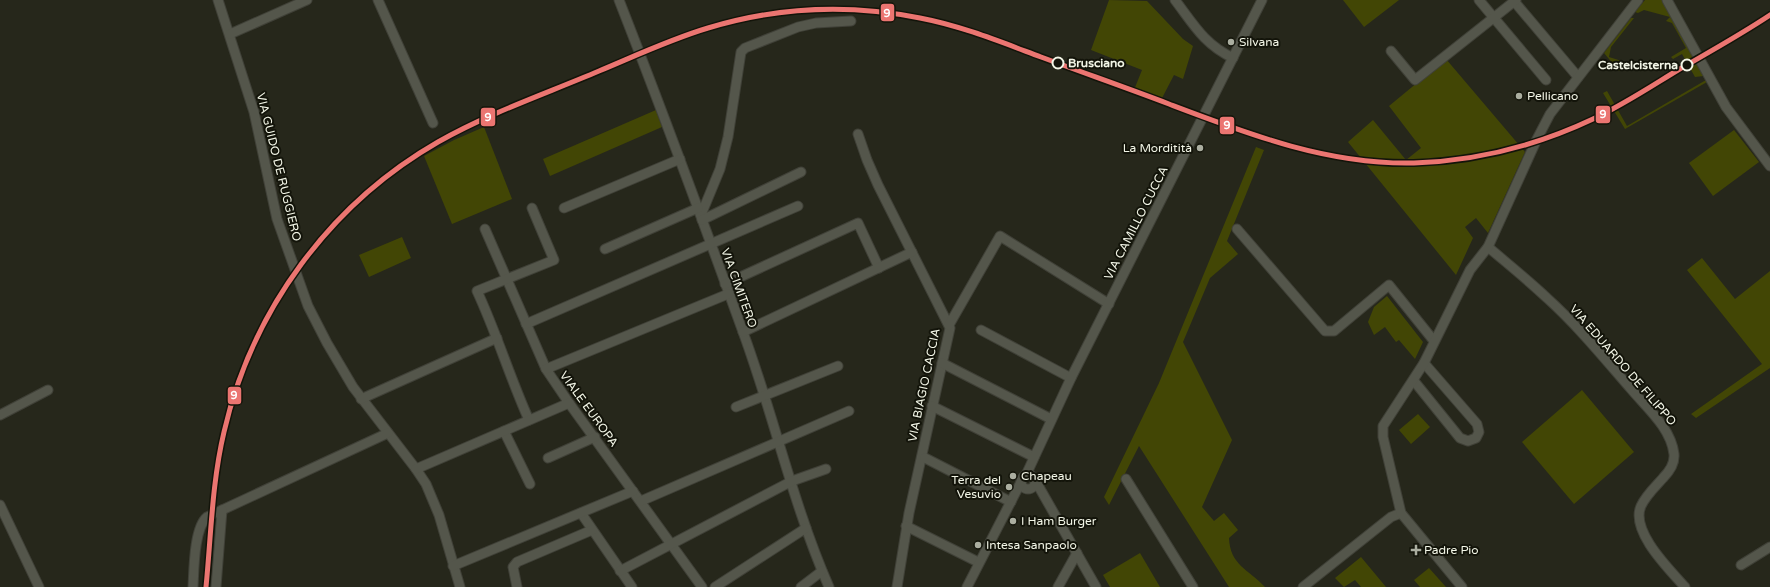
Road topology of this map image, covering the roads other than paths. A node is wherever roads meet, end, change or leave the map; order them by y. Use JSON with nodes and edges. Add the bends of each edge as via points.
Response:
{"nodes":[{"id":1,"x":218,"y":0,"type":"edge"},
{"id":2,"x":307,"y":0,"type":"edge"},
{"id":3,"x":378,"y":0,"type":"edge"},
{"id":4,"x":619,"y":0,"type":"edge"},
{"id":5,"x":1175,"y":0,"type":"edge"},
{"id":6,"x":1262,"y":0,"type":"edge"},
{"id":7,"x":1479,"y":0,"type":"edge"},
{"id":8,"x":1638,"y":0,"type":"edge"},
{"id":9,"x":1667,"y":0,"type":"edge"},
{"id":10,"x":1514,"y":1,"type":"edge"},
{"id":11,"x":1494,"y":17,"type":"junction"},
{"id":12,"x":851,"y":21,"type":"dead end"},
{"id":13,"x":230,"y":34,"type":"junction"},
{"id":14,"x":1391,"y":51,"type":"dead end"},
{"id":15,"x":1233,"y":58,"type":"junction"},
{"id":16,"x":1578,"y":77,"type":"junction"},
{"id":17,"x":1546,"y":80,"type":"dead end"},
{"id":18,"x":433,"y":123,"type":"dead end"},
{"id":19,"x":858,"y":134,"type":"dead end"},
{"id":20,"x":680,"y":159,"type":"junction"},
{"id":21,"x":1770,"y":166,"type":"edge"},
{"id":22,"x":801,"y":172,"type":"dead end"},
{"id":23,"x":798,"y":206,"type":"dead end"},
{"id":24,"x":532,"y":208,"type":"dead end"},
{"id":25,"x":564,"y":208,"type":"dead end"},
{"id":26,"x":700,"y":214,"type":"junction"},
{"id":27,"x":485,"y":229,"type":"dead end"},
{"id":28,"x":1237,"y":229,"type":"dead end"},
{"id":29,"x":710,"y":244,"type":"junction"},
{"id":30,"x":1488,"y":247,"type":"junction"},
{"id":31,"x":605,"y":249,"type":"dead end"},
{"id":32,"x":912,"y":252,"type":"junction"},
{"id":33,"x":879,"y":268,"type":"junction"},
{"id":34,"x":507,"y":279,"type":"junction"},
{"id":35,"x":725,"y":284,"type":"junction"},
{"id":36,"x":728,"y":294,"type":"junction"},
{"id":37,"x":1109,"y":304,"type":"junction"},
{"id":38,"x":526,"y":324,"type":"junction"},
{"id":39,"x":949,"y":325,"type":"junction"},
{"id":40,"x":981,"y":330,"type":"dead end"},
{"id":41,"x":743,"y":332,"type":"junction"},
{"id":42,"x":497,"y":338,"type":"junction"},
{"id":43,"x":1434,"y":341,"type":"junction"},
{"id":44,"x":942,"y":363,"type":"junction"},
{"id":45,"x":1424,"y":363,"type":"junction"},
{"id":46,"x":838,"y":366,"type":"dead end"},
{"id":47,"x":546,"y":369,"type":"junction"},
{"id":48,"x":1071,"y":378,"type":"junction"},
{"id":49,"x":1414,"y":380,"type":"junction"},
{"id":50,"x":48,"y":390,"type":"dead end"},
{"id":51,"x":764,"y":396,"type":"junction"},
{"id":52,"x":361,"y":399,"type":"junction"},
{"id":53,"x":569,"y":403,"type":"junction"},
{"id":54,"x":932,"y":406,"type":"junction"},
{"id":55,"x":736,"y":407,"type":"dead end"},
{"id":56,"x":849,"y":411,"type":"dead end"},
{"id":57,"x":0,"y":414,"type":"edge"},
{"id":58,"x":1051,"y":419,"type":"junction"},
{"id":59,"x":529,"y":420,"type":"junction"},
{"id":60,"x":504,"y":431,"type":"junction"},
{"id":61,"x":388,"y":433,"type":"junction"},
{"id":62,"x":595,"y":437,"type":"junction"},
{"id":63,"x":779,"y":441,"type":"junction"},
{"id":64,"x":1034,"y":456,"type":"junction"},
{"id":65,"x":548,"y":458,"type":"dead end"},
{"id":66,"x":925,"y":458,"type":"dead end"},
{"id":67,"x":416,"y":469,"type":"junction"},
{"id":68,"x":826,"y":469,"type":"dead end"},
{"id":69,"x":1126,"y":479,"type":"dead end"},
{"id":70,"x":792,"y":481,"type":"junction"},
{"id":71,"x":1028,"y":482,"type":"junction"},
{"id":72,"x":530,"y":484,"type":"dead end"},
{"id":73,"x":633,"y":491,"type":"junction"},
{"id":74,"x":1013,"y":498,"type":"junction"},
{"id":75,"x":641,"y":501,"type":"junction"},
{"id":76,"x":0,"y":505,"type":"edge"},
{"id":77,"x":222,"y":510,"type":"junction"},
{"id":78,"x":581,"y":513,"type":"junction"},
{"id":79,"x":1401,"y":513,"type":"junction"},
{"id":80,"x":906,"y":526,"type":"junction"},
{"id":81,"x":806,"y":528,"type":"junction"},
{"id":82,"x":592,"y":530,"type":"junction"},
{"id":83,"x":672,"y":545,"type":"junction"},
{"id":84,"x":1770,"y":547,"type":"edge"},
{"id":85,"x":1076,"y":553,"type":"junction"},
{"id":86,"x":978,"y":562,"type":"junction"},
{"id":87,"x":1741,"y":565,"type":"dead end"},
{"id":88,"x":453,"y":566,"type":"junction"},
{"id":89,"x":620,"y":571,"type":"junction"},
{"id":90,"x":822,"y":571,"type":"junction"},
{"id":91,"x":1313,"y":579,"type":"junction"},
{"id":92,"x":38,"y":587,"type":"edge"},
{"id":93,"x":192,"y":587,"type":"edge"},
{"id":94,"x":216,"y":587,"type":"edge"},
{"id":95,"x":460,"y":587,"type":"edge"},
{"id":96,"x":517,"y":587,"type":"edge"},
{"id":97,"x":632,"y":587,"type":"edge"},
{"id":98,"x":702,"y":587,"type":"edge"},
{"id":99,"x":715,"y":587,"type":"edge"},
{"id":100,"x":801,"y":587,"type":"edge"},
{"id":101,"x":829,"y":587,"type":"edge"},
{"id":102,"x":897,"y":587,"type":"edge"},
{"id":103,"x":967,"y":587,"type":"edge"},
{"id":104,"x":1058,"y":587,"type":"edge"},
{"id":105,"x":1096,"y":587,"type":"edge"},
{"id":106,"x":1193,"y":587,"type":"edge"},
{"id":107,"x":1302,"y":587,"type":"edge"},
{"id":108,"x":1318,"y":587,"type":"edge"},
{"id":109,"x":1462,"y":587,"type":"edge"},
{"id":110,"x":1685,"y":587,"type":"edge"}],
"edges":[{"from":1,"to":13,"type":"street","name":"VIA GUIDO DE RUGGIERO"},
{"from":2,"to":13,"type":"street"},
{"from":3,"to":18,"type":"street"},
{"from":4,"to":20,"type":"street","name":"VIA CIMITERO"},
{"from":5,"to":15,"type":"street","via":[[1208,43]]},
{"from":6,"to":15,"type":"street","name":"VIA CAMILLO CUCCA"},
{"from":7,"to":11,"type":"street"},
{"from":8,"to":16,"type":"street"},
{"from":9,"to":21,"type":"street","via":[[1726,107]]},
{"from":10,"to":11,"type":"street"},
{"from":10,"to":16,"type":"street"},
{"from":11,"to":14,"type":"street","via":[[1415,80]]},
{"from":11,"to":17,"type":"street"},
{"from":12,"to":26,"type":"street","via":[[798,27],[745,48],[741,52],[728,137],[720,168]]},
{"from":13,"to":52,"type":"street","name":"VIA GUIDO DE RUGGIERO","via":[[254,112],[278,219],[297,278],[327,343]]},
{"from":15,"to":37,"type":"street","name":"VIA CAMILLO CUCCA"},
{"from":16,"to":30,"type":"street","via":[[1543,127]]},
{"from":19,"to":32,"type":"street","name":"VIA BIAGIO CACCIA","via":[[878,185]]},
{"from":20,"to":25,"type":"street"},
{"from":20,"to":26,"type":"street","name":"VIA CIMITERO"},
{"from":22,"to":26,"type":"street"},
{"from":23,"to":29,"type":"street"},
{"from":24,"to":34,"type":"street","via":[[554,260]]},
{"from":26,"to":29,"type":"street","name":"VIA CIMITERO"},
{"from":26,"to":31,"type":"street"},
{"from":27,"to":34,"type":"street","name":"VIALE EUROPA"},
{"from":28,"to":43,"type":"street","via":[[1325,331],[1334,331],[1390,285]]},
{"from":29,"to":35,"type":"street","name":"VIA CIMITERO"},
{"from":29,"to":38,"type":"street"},
{"from":30,"to":43,"type":"street","via":[[1470,270]]},
{"from":30,"to":110,"type":"street","name":"VIA EDUARDO DE FILIPPO","via":[[1570,321],[1666,430],[1674,454],[1673,464],[1644,500],[1638,518],[1640,528],[1648,540]]},
{"from":32,"to":33,"type":"street"},
{"from":32,"to":39,"type":"street","name":"VIA BIAGIO CACCIA"},
{"from":33,"to":35,"type":"street","via":[[858,223]]},
{"from":33,"to":41,"type":"street"},
{"from":34,"to":38,"type":"street","name":"VIALE EUROPA"},
{"from":34,"to":42,"type":"street","via":[[477,291]]},
{"from":35,"to":36,"type":"street","name":"VIA CIMITERO"},
{"from":36,"to":41,"type":"street","name":"VIA CIMITERO"},
{"from":36,"to":47,"type":"street"},
{"from":37,"to":39,"type":"street","via":[[1000,236]]},
{"from":37,"to":48,"type":"street","name":"VIA CAMILLO CUCCA"},
{"from":38,"to":47,"type":"street","name":"VIALE EUROPA"},
{"from":39,"to":44,"type":"street","name":"VIA BIAGIO CACCIA","via":[[950,331]]},
{"from":40,"to":48,"type":"street"},
{"from":41,"to":51,"type":"street","name":"VIA CIMITERO"},
{"from":42,"to":52,"type":"street"},
{"from":42,"to":59,"type":"street"},
{"from":43,"to":45,"type":"street"},
{"from":44,"to":54,"type":"street","name":"VIA BIAGIO CACCIA"},
{"from":44,"to":58,"type":"street"},
{"from":45,"to":49,"type":"street"},
{"from":45,"to":49,"type":"street","via":[[1477,424],[1476,438],[1460,438]]},
{"from":46,"to":51,"type":"street"},
{"from":47,"to":53,"type":"street","name":"VIALE EUROPA"},
{"from":48,"to":58,"type":"street","name":"VIA CAMILLO CUCCA"},
{"from":49,"to":79,"type":"street","via":[[1387,417],[1382,429]]},
{"from":50,"to":57,"type":"street"},
{"from":51,"to":55,"type":"street"},
{"from":51,"to":63,"type":"street","name":"VIA CIMITERO"},
{"from":52,"to":61,"type":"street","name":"VIA GUIDO DE RUGGIERO"},
{"from":53,"to":59,"type":"street"},
{"from":53,"to":62,"type":"street","name":"VIALE EUROPA"},
{"from":54,"to":64,"type":"street"},
{"from":54,"to":80,"type":"street","name":"VIA BIAGIO CACCIA"},
{"from":56,"to":63,"type":"street"},
{"from":58,"to":64,"type":"street","name":"VIA CAMILLO CUCCA"},
{"from":59,"to":60,"type":"street"},
{"from":60,"to":67,"type":"street"},
{"from":60,"to":72,"type":"street"},
{"from":61,"to":67,"type":"street","name":"VIA GUIDO DE RUGGIERO"},
{"from":61,"to":77,"type":"street"},
{"from":62,"to":65,"type":"street"},
{"from":62,"to":73,"type":"street","name":"VIALE EUROPA"},
{"from":63,"to":70,"type":"street","name":"VIA CIMITERO"},
{"from":63,"to":75,"type":"street"},
{"from":64,"to":71,"type":"street","name":"VIA CAMILLO CUCCA"},
{"from":66,"to":74,"type":"street"},
{"from":67,"to":88,"type":"street","name":"VIA GUIDO DE RUGGIERO","via":[[433,498]]},
{"from":68,"to":70,"type":"street"},
{"from":69,"to":106,"type":"street"},
{"from":70,"to":81,"type":"street","name":"VIA CIMITERO"},
{"from":70,"to":83,"type":"street"},
{"from":71,"to":74,"type":"street"},
{"from":71,"to":85,"type":"street","via":[[1043,498]]},
{"from":73,"to":75,"type":"street","name":"VIALE EUROPA"},
{"from":73,"to":78,"type":"street"},
{"from":74,"to":86,"type":"street"},
{"from":75,"to":83,"type":"street","name":"VIALE EUROPA"},
{"from":76,"to":92,"type":"street"},
{"from":77,"to":93,"type":"street","via":[[207,517],[200,525]]},
{"from":77,"to":94,"type":"street"},
{"from":78,"to":82,"type":"street"},
{"from":78,"to":88,"type":"street"},
{"from":79,"to":91,"type":"street","via":[[1390,518]]},
{"from":79,"to":109,"type":"street"},
{"from":80,"to":86,"type":"street"},
{"from":80,"to":102,"type":"street","name":"VIA BIAGIO CACCIA"},
{"from":81,"to":90,"type":"street","name":"VIA CIMITERO"},
{"from":81,"to":99,"type":"street"},
{"from":82,"to":89,"type":"street"},
{"from":82,"to":96,"type":"street","via":[[517,562],[513,567]]},
{"from":83,"to":89,"type":"street"},
{"from":83,"to":98,"type":"street","name":"VIALE EUROPA"},
{"from":84,"to":87,"type":"street"},
{"from":85,"to":104,"type":"street"},
{"from":85,"to":105,"type":"street"},
{"from":86,"to":103,"type":"street"},
{"from":88,"to":95,"type":"street","name":"VIA GUIDO DE RUGGIERO"},
{"from":89,"to":97,"type":"street"},
{"from":90,"to":100,"type":"street"},
{"from":90,"to":101,"type":"street","name":"VIA CIMITERO"},
{"from":91,"to":107,"type":"street"},
{"from":91,"to":108,"type":"street"}]}
